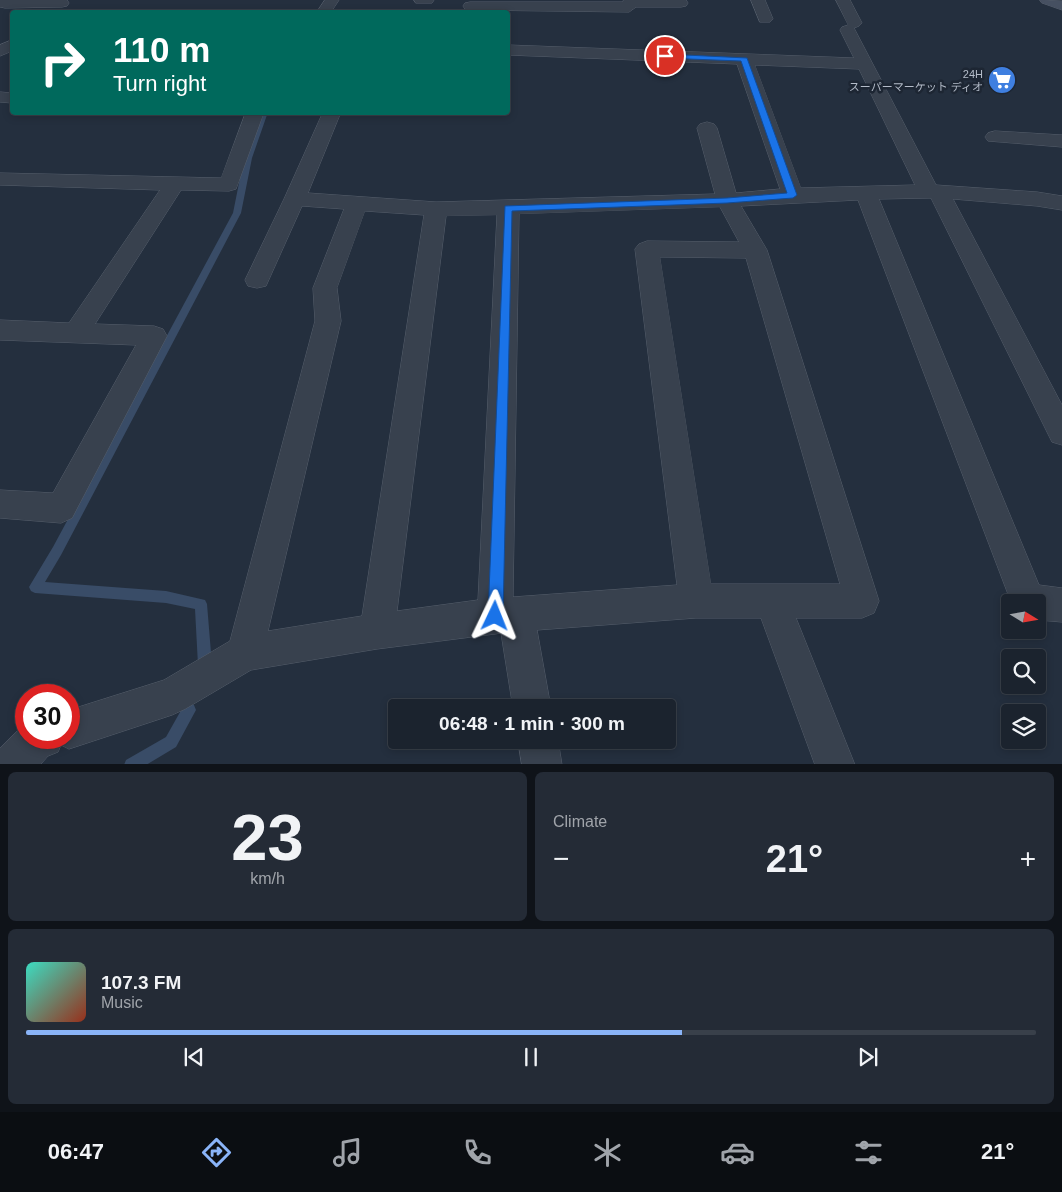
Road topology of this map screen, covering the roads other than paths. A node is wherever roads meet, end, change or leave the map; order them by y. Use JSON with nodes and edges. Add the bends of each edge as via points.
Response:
{"nodes":[{"id":1,"x":421,"y":0,"type":"edge"},
{"id":2,"x":427,"y":0,"type":"edge"},
{"id":3,"x":758,"y":0,"type":"edge"},
{"id":4,"x":843,"y":0,"type":"edge"},
{"id":5,"x":1047,"y":0,"type":"edge"},
{"id":6,"x":0,"y":1,"type":"edge"},
{"id":7,"x":681,"y":2,"type":"edge"},
{"id":8,"x":60,"y":5,"type":"edge"},
{"id":9,"x":470,"y":6,"type":"dead end"},
{"id":10,"x":1062,"y":6,"type":"edge"},
{"id":11,"x":629,"y":8,"type":"edge"},
{"id":12,"x":684,"y":19,"type":"dead end"},
{"id":13,"x":765,"y":19,"type":"dead end"},
{"id":14,"x":510,"y":50,"type":"edge"},
{"id":15,"x":744,"y":59,"type":"junction"},
{"id":16,"x":866,"y":64,"type":"junction"},
{"id":17,"x":254,"y":115,"type":"edge"},
{"id":18,"x":331,"y":115,"type":"edge"},
{"id":19,"x":706,"y":128,"type":"dead end"},
{"id":20,"x":995,"y":137,"type":"dead end"},
{"id":21,"x":1062,"y":141,"type":"edge"},
{"id":22,"x":1,"y":179,"type":"edge"},
{"id":23,"x":175,"y":183,"type":"junction"},
{"id":24,"x":866,"y":192,"type":"junction"},
{"id":25,"x":934,"y":192,"type":"junction"},
{"id":26,"x":793,"y":195,"type":"junction"},
{"id":27,"x":295,"y":199,"type":"junction"},
{"id":28,"x":727,"y":200,"type":"junction"},
{"id":29,"x":357,"y":203,"type":"junction"},
{"id":30,"x":1062,"y":203,"type":"edge"},
{"id":31,"x":508,"y":208,"type":"junction"},
{"id":32,"x":436,"y":209,"type":"junction"},
{"id":33,"x":755,"y":250,"type":"junction"},
{"id":34,"x":257,"y":280,"type":"dead end"},
{"id":35,"x":76,"y":333,"type":"junction"},
{"id":36,"x":3,"y":334,"type":"edge"},
{"id":37,"x":1062,"y":433,"type":"edge"},
{"id":38,"x":0,"y":504,"type":"edge"},
{"id":39,"x":696,"y":601,"type":"junction"},
{"id":40,"x":772,"y":601,"type":"junction"},
{"id":41,"x":1062,"y":605,"type":"edge"},
{"id":42,"x":506,"y":615,"type":"junction"},
{"id":43,"x":377,"y":631,"type":"junction"},
{"id":44,"x":245,"y":653,"type":"junction"},
{"id":45,"x":529,"y":699,"type":"edge"},
{"id":46,"x":80,"y":725,"type":"edge"},
{"id":47,"x":27,"y":749,"type":"edge"},
{"id":48,"x":540,"y":749,"type":"edge"},
{"id":49,"x":12,"y":764,"type":"edge"},
{"id":50,"x":542,"y":764,"type":"edge"},
{"id":51,"x":835,"y":764,"type":"edge"}],
"edges":[{"from":1,"to":2,"type":"street"},
{"from":3,"to":13,"type":"street"},
{"from":4,"to":16,"type":"street"},
{"from":5,"to":10,"type":"main road"},
{"from":6,"to":8,"type":"street","via":[[5,4]]},
{"from":7,"to":11,"type":"street"},
{"from":7,"to":12,"type":"street"},
{"from":9,"to":11,"type":"street"},
{"from":14,"to":15,"type":"street"},
{"from":15,"to":16,"type":"street"},
{"from":15,"to":26,"type":"street"},
{"from":16,"to":25,"type":"street"},
{"from":17,"to":23,"type":"street","via":[[229,185]]},
{"from":18,"to":27,"type":"street"},
{"from":19,"to":28,"type":"street"},
{"from":20,"to":21,"type":"street"},
{"from":22,"to":23,"type":"street"},
{"from":23,"to":35,"type":"street"},
{"from":24,"to":25,"type":"street"},
{"from":24,"to":26,"type":"street"},
{"from":24,"to":41,"type":"street","via":[[1028,601]]},
{"from":25,"to":30,"type":"street"},
{"from":25,"to":37,"type":"street"},
{"from":26,"to":28,"type":"street"},
{"from":27,"to":29,"type":"street"},
{"from":27,"to":34,"type":"street"},
{"from":28,"to":31,"type":"street"},
{"from":28,"to":33,"type":"street"},
{"from":29,"to":32,"type":"street"},
{"from":29,"to":44,"type":"street","via":[[325,288],[328,321]]},
{"from":31,"to":32,"type":"street"},
{"from":31,"to":42,"type":"street"},
{"from":32,"to":43,"type":"street"},
{"from":33,"to":39,"type":"street","via":[[647,249]]},
{"from":33,"to":40,"type":"street","via":[[862,601]]},
{"from":35,"to":36,"type":"street"},
{"from":35,"to":38,"type":"street","via":[[154,336],[61,508]]},
{"from":39,"to":40,"type":"street"},
{"from":39,"to":42,"type":"street"},
{"from":40,"to":51,"type":"street"},
{"from":42,"to":43,"type":"street"},
{"from":42,"to":45,"type":"street"},
{"from":43,"to":44,"type":"street"},
{"from":44,"to":46,"type":"street","via":[[172,696]]},
{"from":47,"to":49,"type":"street"},
{"from":48,"to":50,"type":"street"}]}
